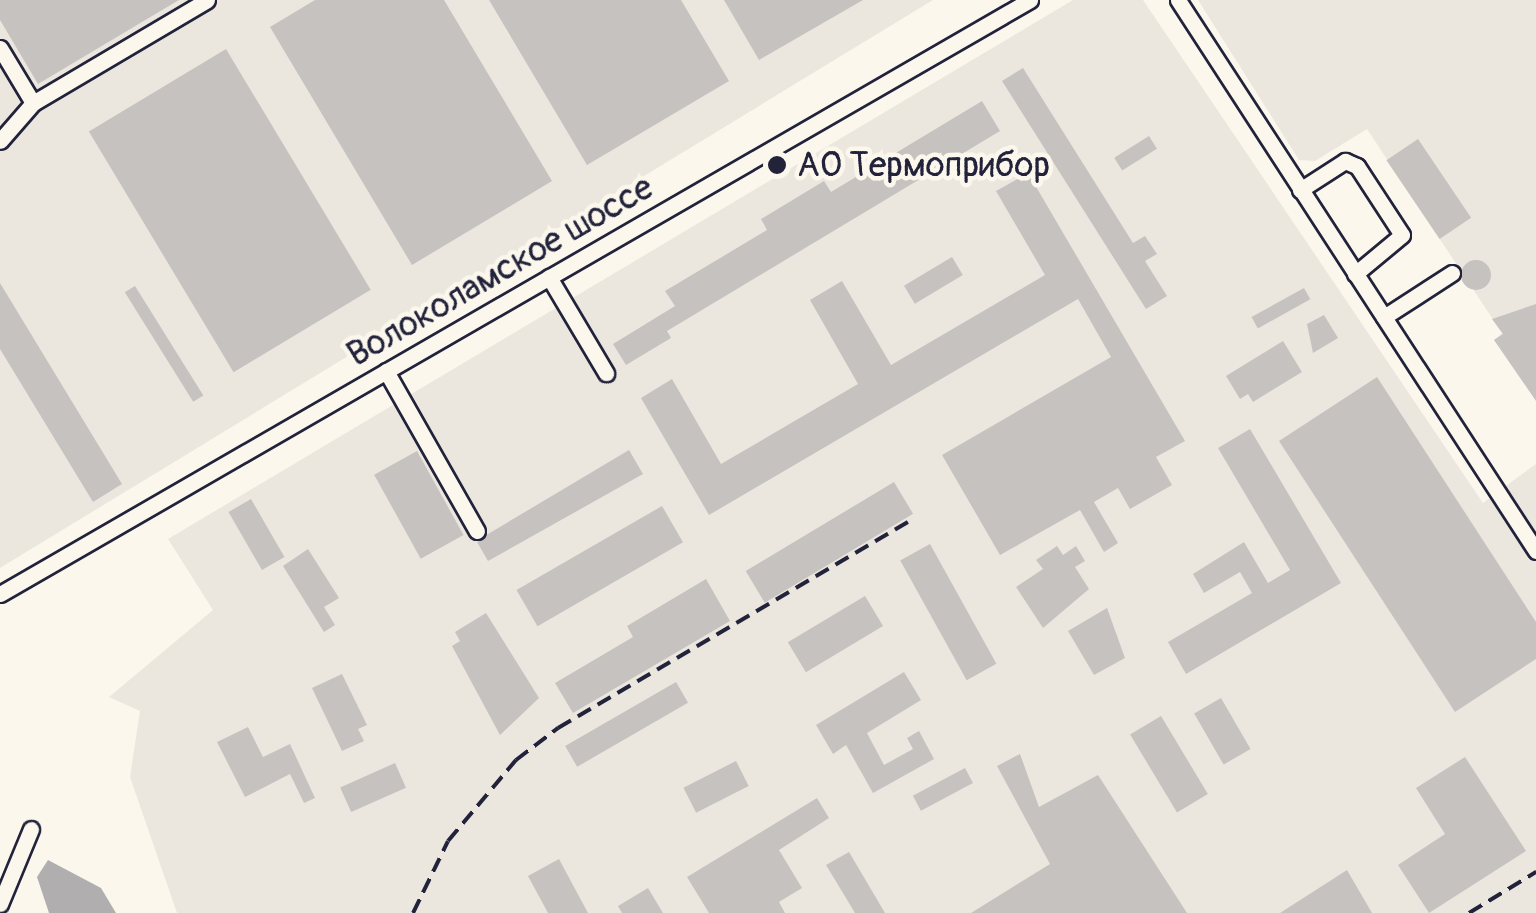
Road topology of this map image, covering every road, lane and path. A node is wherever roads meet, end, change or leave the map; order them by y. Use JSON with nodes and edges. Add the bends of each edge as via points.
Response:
{"nodes":[{"id":1,"x":207,"y":0,"type":"edge"},
{"id":2,"x":1030,"y":0,"type":"edge"},
{"id":3,"x":1178,"y":0,"type":"edge"},
{"id":4,"x":0,"y":48,"type":"edge"},
{"id":5,"x":33,"y":103,"type":"junction"},
{"id":6,"x":0,"y":141,"type":"edge"},
{"id":7,"x":1300,"y":190,"type":"junction"},
{"id":8,"x":1452,"y":273,"type":"dead end"},
{"id":9,"x":1355,"y":274,"type":"junction"},
{"id":10,"x":548,"y":277,"type":"junction"},
{"id":11,"x":1384,"y":318,"type":"junction"},
{"id":12,"x":386,"y":371,"type":"junction"},
{"id":13,"x":606,"y":373,"type":"dead end"},
{"id":14,"x":477,"y":531,"type":"dead end"},
{"id":15,"x":1536,"y":551,"type":"edge"},
{"id":16,"x":0,"y":594,"type":"edge"},
{"id":17,"x":32,"y":829,"type":"dead end"},
{"id":18,"x":0,"y":904,"type":"edge"}],
"edges":[{"from":1,"to":5,"type":"street"},
{"from":2,"to":10,"type":"street","name":"Волоколамское шоссе"},
{"from":3,"to":7,"type":"street"},
{"from":4,"to":5,"type":"street"},
{"from":5,"to":6,"type":"street"},
{"from":7,"to":9,"type":"street"},
{"from":7,"to":9,"type":"street","via":[[1345,162],[1358,166],[1402,235]]},
{"from":8,"to":11,"type":"street"},
{"from":9,"to":11,"type":"street"},
{"from":10,"to":12,"type":"street","name":"Волоколамское шоссе"},
{"from":10,"to":13,"type":"street"},
{"from":11,"to":15,"type":"street"},
{"from":12,"to":14,"type":"street"},
{"from":12,"to":16,"type":"street","name":"Волоколамское шоссе"},
{"from":17,"to":18,"type":"street"}]}
